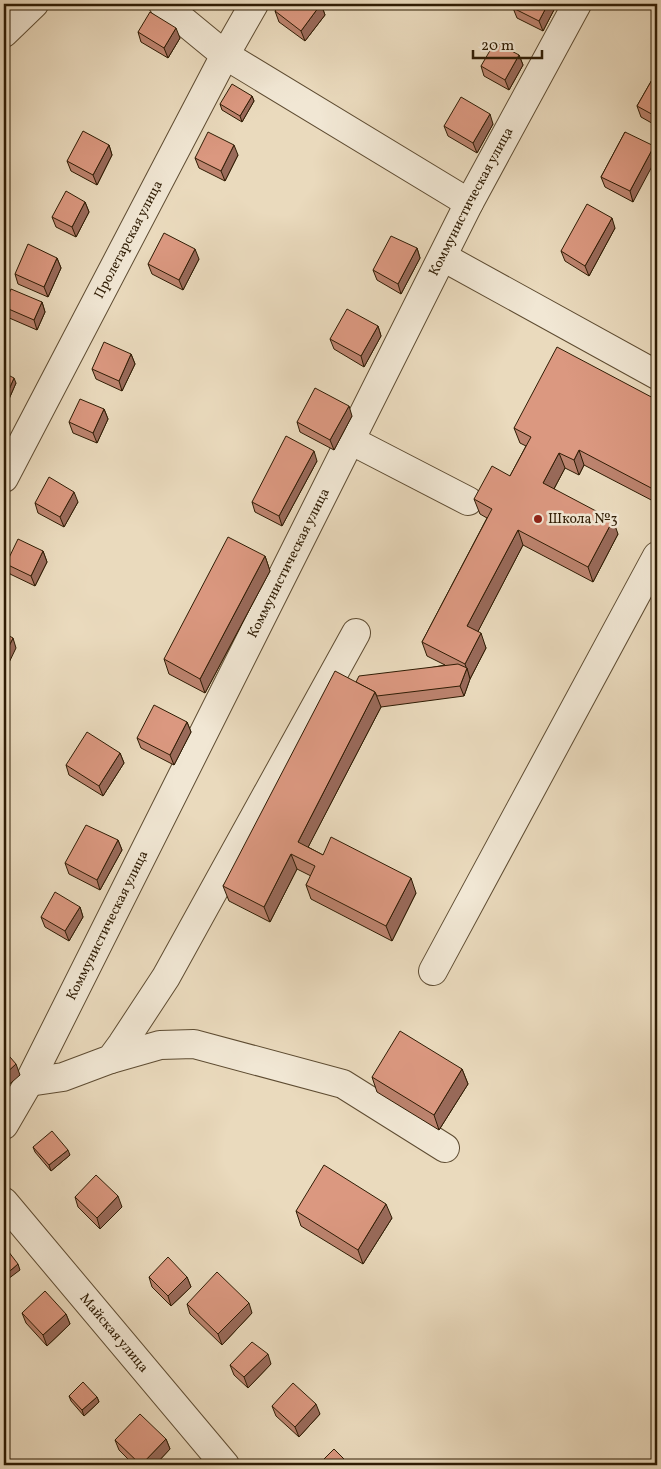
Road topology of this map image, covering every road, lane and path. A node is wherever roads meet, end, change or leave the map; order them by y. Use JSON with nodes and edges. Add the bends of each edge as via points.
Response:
{"nodes":[{"id":1,"x":34,"y":4,"type":"edge"},
{"id":2,"x":163,"y":4,"type":"edge"},
{"id":3,"x":254,"y":4,"type":"edge"},
{"id":4,"x":577,"y":4,"type":"edge"},
{"id":5,"x":4,"y":33,"type":"edge"},
{"id":6,"x":224,"y":55,"type":"junction"},
{"id":7,"x":469,"y":203,"type":"junction"},
{"id":8,"x":443,"y":257,"type":"junction"},
{"id":9,"x":657,"y":374,"type":"edge"},
{"id":10,"x":350,"y":440,"type":"junction"},
{"id":11,"x":4,"y":478,"type":"edge"},
{"id":12,"x":468,"y":501,"type":"dead end"},
{"id":13,"x":657,"y":556,"type":"edge"},
{"id":14,"x":356,"y":633,"type":"dead end"},
{"id":15,"x":433,"y":971,"type":"dead end"},
{"id":16,"x":111,"y":1059,"type":"junction"},
{"id":17,"x":29,"y":1082,"type":"junction"},
{"id":18,"x":4,"y":1125,"type":"edge"},
{"id":19,"x":445,"y":1148,"type":"dead end"},
{"id":20,"x":4,"y":1202,"type":"edge"},
{"id":21,"x":225,"y":1465,"type":"edge"}],
"edges":[{"from":1,"to":5,"type":"street"},
{"from":2,"to":6,"type":"street"},
{"from":3,"to":6,"type":"street","name":"Пролетарская улица"},
{"from":4,"to":7,"type":"street","name":"Коммунистическая улица"},
{"from":6,"to":7,"type":"street"},
{"from":6,"to":11,"type":"street","name":"Пролетарская улица"},
{"from":7,"to":8,"type":"street","name":"Коммунистическая улица"},
{"from":8,"to":9,"type":"street"},
{"from":8,"to":10,"type":"street","name":"Коммунистическая улица"},
{"from":10,"to":12,"type":"street"},
{"from":10,"to":17,"type":"street","name":"Коммунистическая улица"},
{"from":13,"to":15,"type":"street"},
{"from":14,"to":16,"type":"street","via":[[166,977]]},
{"from":16,"to":17,"type":"street","via":[[63,1077]]},
{"from":16,"to":19,"type":"street","via":[[160,1045],[194,1044],[343,1084]]},
{"from":17,"to":18,"type":"street","name":"Коммунистическая улица"},
{"from":20,"to":21,"type":"street","name":"Майская улица"}]}
